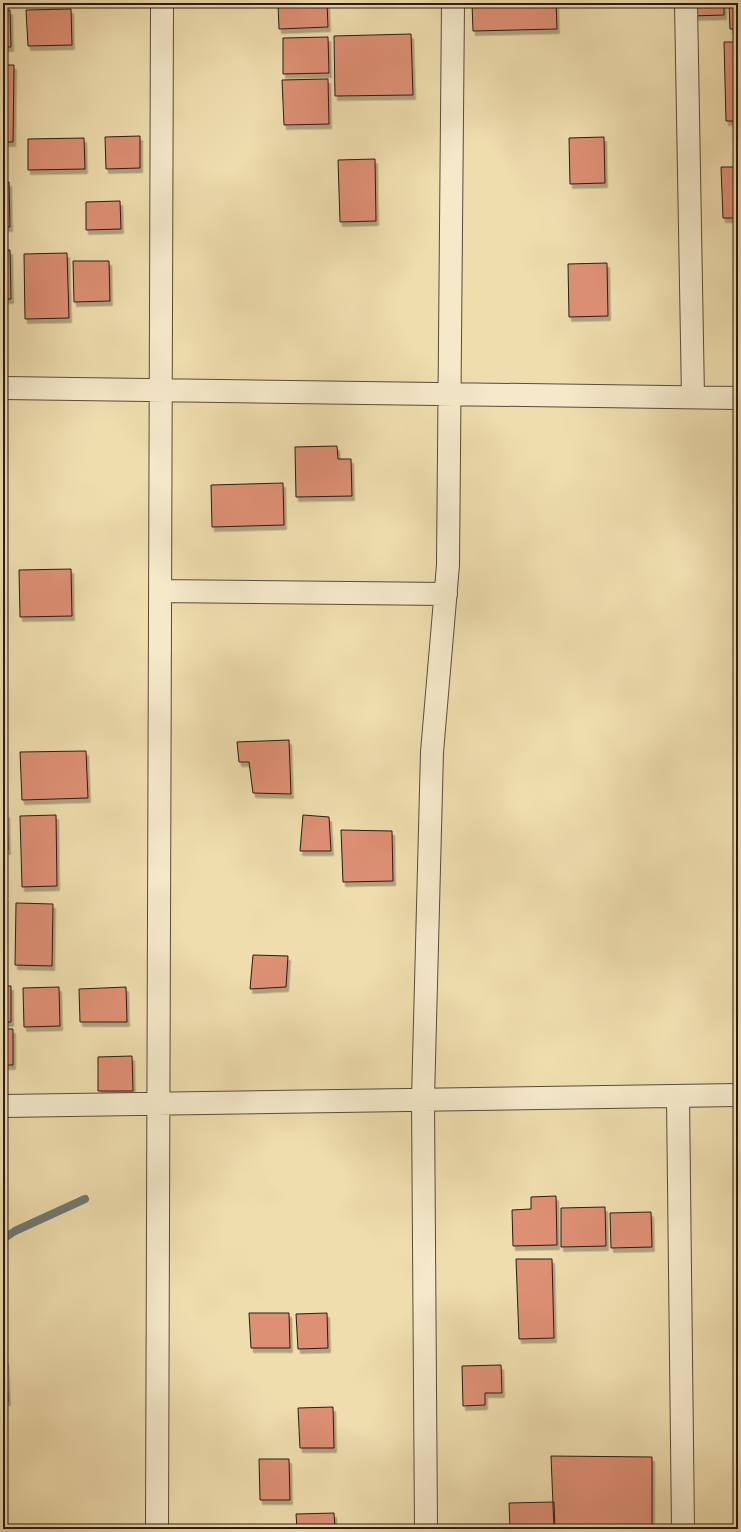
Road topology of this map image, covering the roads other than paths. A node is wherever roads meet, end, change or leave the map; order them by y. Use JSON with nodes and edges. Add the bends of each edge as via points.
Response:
{"nodes":[{"id":1,"x":162,"y":3,"type":"edge"},
{"id":2,"x":452,"y":3,"type":"edge"},
{"id":3,"x":686,"y":3,"type":"edge"},
{"id":4,"x":3,"y":388,"type":"edge"},
{"id":5,"x":161,"y":390,"type":"junction"},
{"id":6,"x":449,"y":394,"type":"junction"},
{"id":7,"x":693,"y":397,"type":"junction"},
{"id":8,"x":738,"y":398,"type":"edge"},
{"id":9,"x":160,"y":591,"type":"junction"},
{"id":10,"x":446,"y":594,"type":"junction"},
{"id":11,"x":738,"y":1095,"type":"edge"},
{"id":12,"x":678,"y":1097,"type":"junction"},
{"id":13,"x":423,"y":1099,"type":"junction"},
{"id":14,"x":158,"y":1104,"type":"junction"},
{"id":15,"x":3,"y":1106,"type":"edge"},
{"id":16,"x":157,"y":1529,"type":"edge"},
{"id":17,"x":426,"y":1529,"type":"edge"},
{"id":18,"x":683,"y":1529,"type":"edge"}],
"edges":[{"from":1,"to":5,"type":"street"},
{"from":2,"to":6,"type":"street"},
{"from":3,"to":7,"type":"street"},
{"from":4,"to":5,"type":"street"},
{"from":5,"to":6,"type":"street"},
{"from":5,"to":9,"type":"street"},
{"from":6,"to":7,"type":"street"},
{"from":6,"to":10,"type":"street"},
{"from":7,"to":8,"type":"street"},
{"from":9,"to":10,"type":"street"},
{"from":9,"to":14,"type":"street"},
{"from":10,"to":13,"type":"street","via":[[432,752]]},
{"from":11,"to":12,"type":"street"},
{"from":12,"to":13,"type":"street"},
{"from":12,"to":18,"type":"street"},
{"from":13,"to":14,"type":"street"},
{"from":13,"to":17,"type":"street"},
{"from":14,"to":15,"type":"street"},
{"from":14,"to":16,"type":"street"}]}
